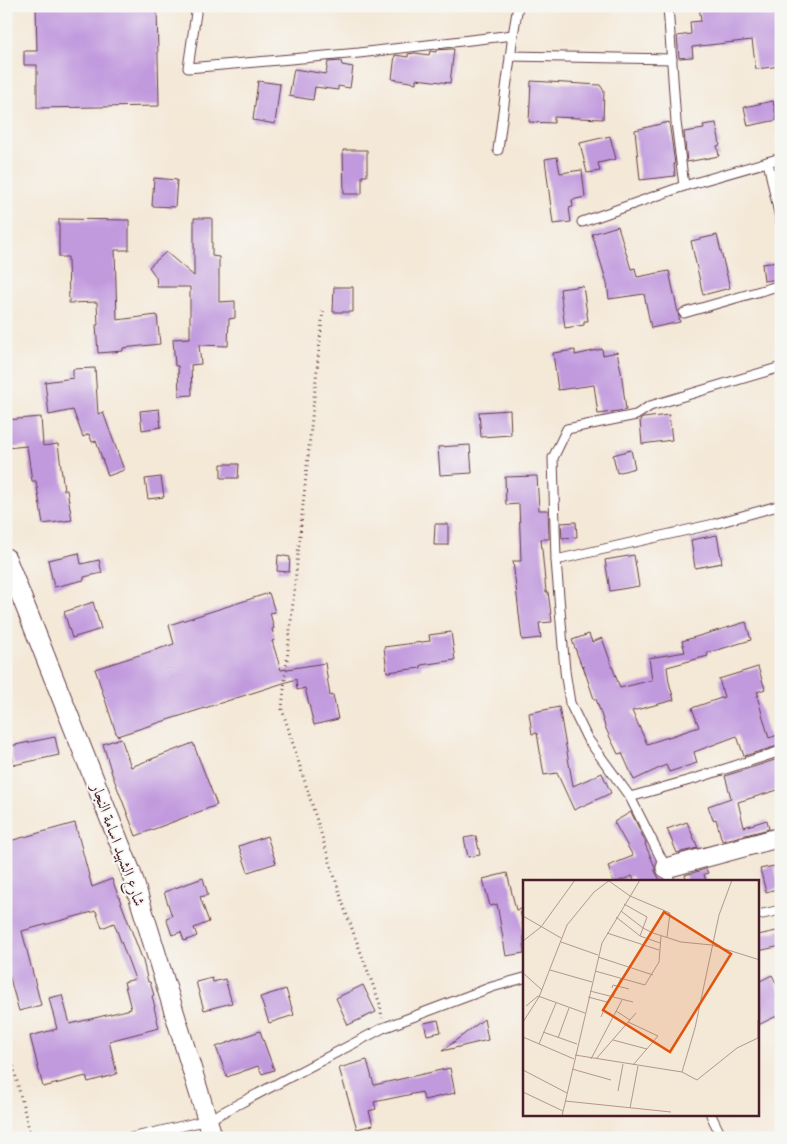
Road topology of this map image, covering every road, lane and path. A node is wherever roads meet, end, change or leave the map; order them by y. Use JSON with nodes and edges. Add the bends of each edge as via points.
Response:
{"nodes":[{"id":1,"x":197,"y":6,"type":"edge"},
{"id":2,"x":518,"y":6,"type":"edge"},
{"id":3,"x":668,"y":6,"type":"edge"},
{"id":4,"x":513,"y":34,"type":"junction"},
{"id":5,"x":510,"y":56,"type":"junction"},
{"id":6,"x":672,"y":59,"type":"junction"},
{"id":7,"x":498,"y":150,"type":"dead end"},
{"id":8,"x":781,"y":158,"type":"edge"},
{"id":9,"x":768,"y":162,"type":"junction"},
{"id":10,"x":684,"y":186,"type":"junction"},
{"id":11,"x":582,"y":222,"type":"dead end"},
{"id":12,"x":781,"y":223,"type":"edge"},
{"id":13,"x":781,"y":285,"type":"edge"},
{"id":14,"x":323,"y":312,"type":"dead end"},
{"id":15,"x":684,"y":313,"type":"dead end"},
{"id":16,"x":781,"y":367,"type":"edge"},
{"id":17,"x":781,"y":505,"type":"edge"},
{"id":18,"x":6,"y":558,"type":"edge"},
{"id":19,"x":556,"y":560,"type":"junction"},
{"id":20,"x":781,"y":751,"type":"edge"},
{"id":21,"x":630,"y":797,"type":"junction"},
{"id":22,"x":781,"y":837,"type":"edge"},
{"id":23,"x":668,"y":875,"type":"edge"},
{"id":24,"x":781,"y":910,"type":"edge"},
{"id":25,"x":760,"y":915,"type":"edge"},
{"id":26,"x":523,"y":978,"type":"edge"},
{"id":27,"x":383,"y":1028,"type":"junction"},
{"id":28,"x":6,"y":1037,"type":"edge"},
{"id":29,"x":711,"y":1116,"type":"edge"},
{"id":30,"x":208,"y":1120,"type":"junction"},
{"id":31,"x":31,"y":1138,"type":"edge"},
{"id":32,"x":131,"y":1138,"type":"edge"},
{"id":33,"x":213,"y":1138,"type":"edge"},
{"id":34,"x":722,"y":1138,"type":"edge"}],
"edges":[{"from":1,"to":4,"type":"lane","via":[[188,68],[359,53]]},
{"from":2,"to":4,"type":"lane"},
{"from":3,"to":6,"type":"lane"},
{"from":4,"to":5,"type":"lane"},
{"from":5,"to":6,"type":"lane"},
{"from":5,"to":7,"type":"lane"},
{"from":6,"to":10,"type":"lane"},
{"from":8,"to":9,"type":"lane"},
{"from":9,"to":10,"type":"lane"},
{"from":9,"to":12,"type":"lane"},
{"from":10,"to":11,"type":"lane"},
{"from":13,"to":15,"type":"lane"},
{"from":14,"to":27,"type":"path","via":[[282,710],[345,910],[380,1004]]},
{"from":16,"to":19,"type":"lane","via":[[650,406],[636,416],[567,429],[553,458]]},
{"from":17,"to":19,"type":"lane","via":[[714,524]]},
{"from":18,"to":30,"type":"street","name":"شارع الشهيد اسامة النجار","via":[[131,872]]},
{"from":19,"to":21,"type":"lane","via":[[564,671],[570,703],[586,738]]},
{"from":20,"to":21,"type":"lane"},
{"from":21,"to":23,"type":"lane"},
{"from":22,"to":23,"type":"street"},
{"from":24,"to":25,"type":"lane"},
{"from":26,"to":27,"type":"lane"},
{"from":27,"to":30,"type":"lane"},
{"from":28,"to":31,"type":"path"},
{"from":29,"to":34,"type":"lane"},
{"from":30,"to":32,"type":"lane"},
{"from":30,"to":33,"type":"street","name":"شارع الشهيد اسامة النجار"}]}
